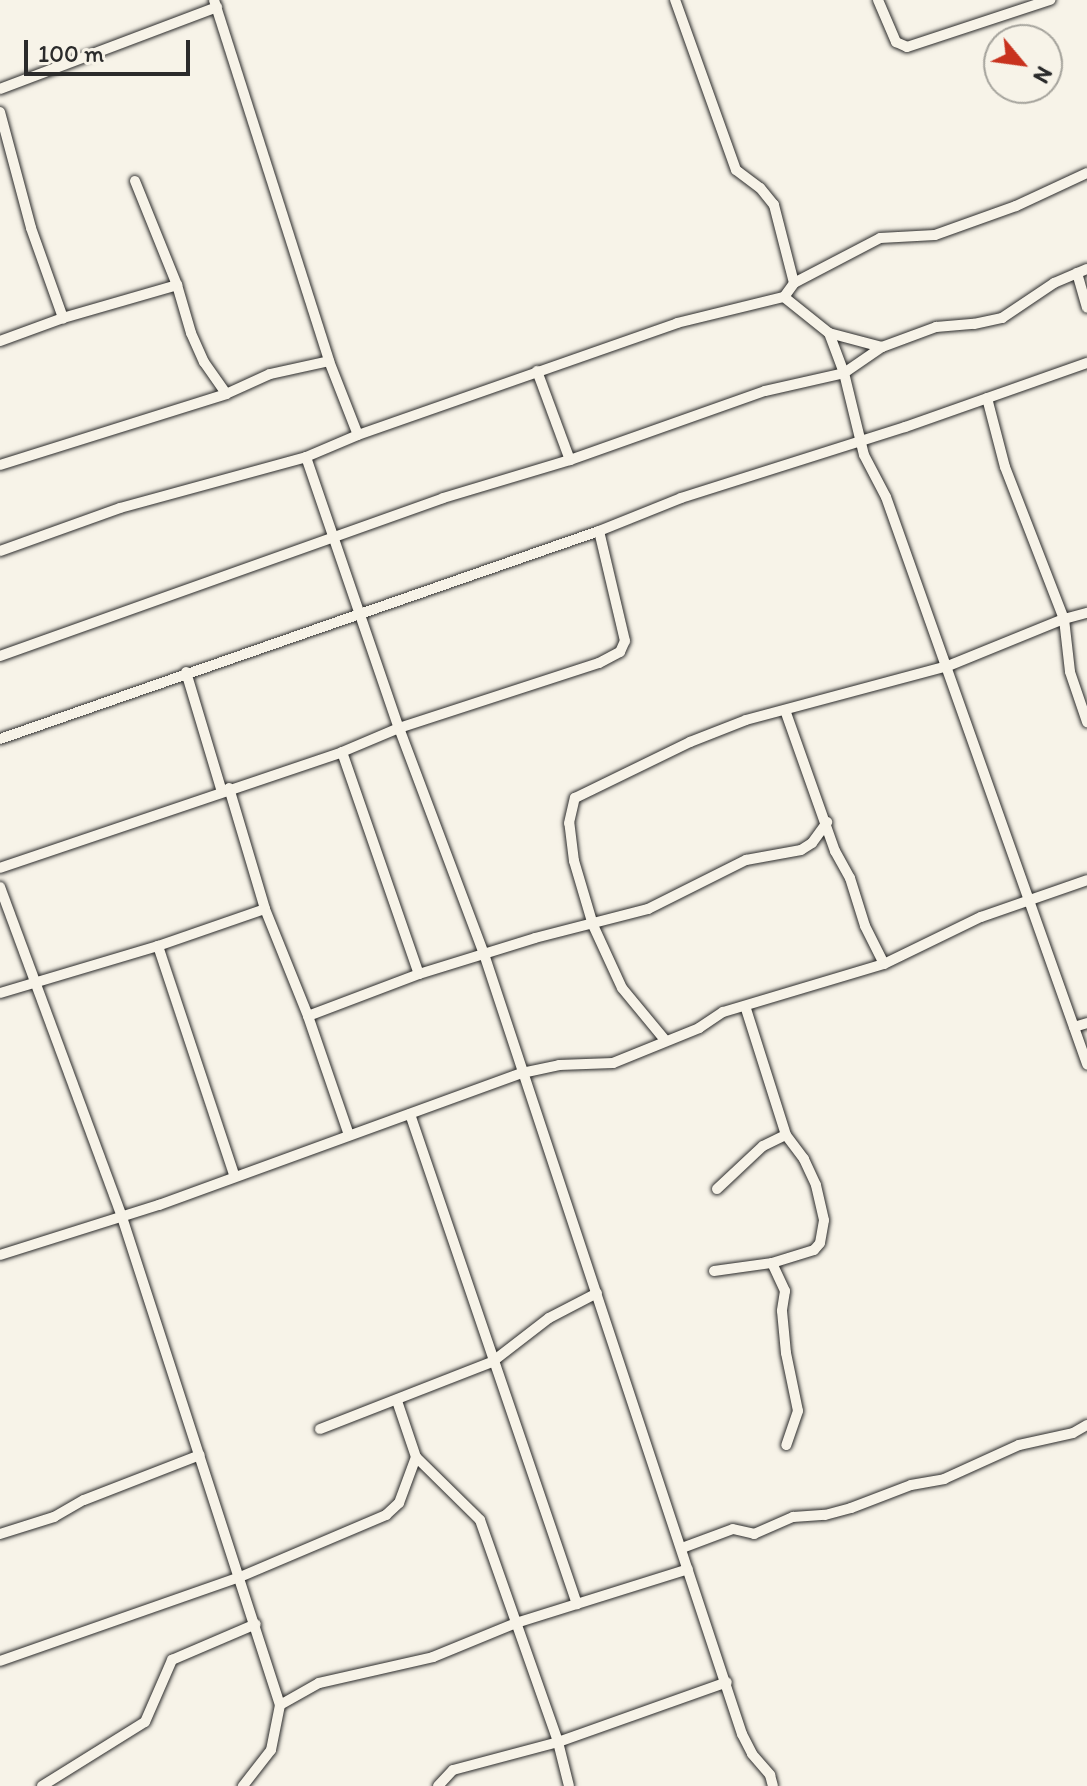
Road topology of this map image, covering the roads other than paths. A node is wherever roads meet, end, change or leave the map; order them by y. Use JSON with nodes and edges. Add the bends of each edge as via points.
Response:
{"nodes":[{"id":1,"x":675,"y":0,"type":"edge"},
{"id":2,"x":878,"y":0,"type":"edge"},
{"id":3,"x":1050,"y":0,"type":"edge"},
{"id":4,"x":216,"y":4,"type":"edge"},
{"id":5,"x":1027,"y":4,"type":"edge"},
{"id":6,"x":0,"y":89,"type":"edge"},
{"id":7,"x":0,"y":112,"type":"edge"},
{"id":8,"x":1087,"y":173,"type":"edge"},
{"id":9,"x":135,"y":181,"type":"dead end"},
{"id":10,"x":1082,"y":271,"type":"edge"},
{"id":11,"x":794,"y":283,"type":"junction"},
{"id":12,"x":177,"y":285,"type":"junction"},
{"id":13,"x":784,"y":297,"type":"junction"},
{"id":14,"x":1087,"y":308,"type":"edge"},
{"id":15,"x":63,"y":318,"type":"junction"},
{"id":16,"x":829,"y":333,"type":"junction"},
{"id":17,"x":0,"y":341,"type":"edge"},
{"id":18,"x":882,"y":347,"type":"junction"},
{"id":19,"x":329,"y":361,"type":"junction"},
{"id":20,"x":1087,"y":363,"type":"edge"},
{"id":21,"x":537,"y":371,"type":"junction"},
{"id":22,"x":844,"y":373,"type":"junction"},
{"id":23,"x":226,"y":394,"type":"junction"},
{"id":24,"x":987,"y":398,"type":"junction"},
{"id":25,"x":358,"y":435,"type":"junction"},
{"id":26,"x":859,"y":440,"type":"junction"},
{"id":27,"x":306,"y":457,"type":"junction"},
{"id":28,"x":570,"y":460,"type":"junction"},
{"id":29,"x":0,"y":465,"type":"edge"},
{"id":30,"x":599,"y":531,"type":"junction"},
{"id":31,"x":332,"y":539,"type":"junction"},
{"id":32,"x":0,"y":551,"type":"edge"},
{"id":33,"x":360,"y":613,"type":"junction"},
{"id":34,"x":1087,"y":613,"type":"edge"},
{"id":35,"x":1064,"y":619,"type":"junction"},
{"id":36,"x":0,"y":656,"type":"edge"},
{"id":37,"x":948,"y":666,"type":"junction"},
{"id":38,"x":186,"y":672,"type":"junction"},
{"id":39,"x":785,"y":710,"type":"junction"},
{"id":40,"x":1087,"y":722,"type":"edge"},
{"id":41,"x":399,"y":728,"type":"junction"},
{"id":42,"x":0,"y":739,"type":"edge"},
{"id":43,"x":342,"y":752,"type":"junction"},
{"id":44,"x":225,"y":790,"type":"junction"},
{"id":45,"x":827,"y":822,"type":"junction"},
{"id":46,"x":0,"y":868,"type":"edge"},
{"id":47,"x":1087,"y":880,"type":"edge"},
{"id":48,"x":0,"y":887,"type":"edge"},
{"id":49,"x":1030,"y":901,"type":"junction"},
{"id":50,"x":265,"y":909,"type":"junction"},
{"id":51,"x":593,"y":925,"type":"junction"},
{"id":52,"x":158,"y":946,"type":"junction"},
{"id":53,"x":484,"y":954,"type":"junction"},
{"id":54,"x":884,"y":964,"type":"junction"},
{"id":55,"x":419,"y":974,"type":"junction"},
{"id":56,"x":35,"y":980,"type":"junction"},
{"id":57,"x":0,"y":993,"type":"edge"},
{"id":58,"x":745,"y":1006,"type":"junction"},
{"id":59,"x":308,"y":1016,"type":"junction"},
{"id":60,"x":1087,"y":1023,"type":"edge"},
{"id":61,"x":1074,"y":1027,"type":"junction"},
{"id":62,"x":665,"y":1040,"type":"junction"},
{"id":63,"x":1087,"y":1064,"type":"edge"},
{"id":64,"x":522,"y":1073,"type":"junction"},
{"id":65,"x":410,"y":1114,"type":"junction"},
{"id":66,"x":349,"y":1135,"type":"junction"},
{"id":67,"x":786,"y":1135,"type":"junction"},
{"id":68,"x":234,"y":1175,"type":"junction"},
{"id":69,"x":717,"y":1189,"type":"dead end"},
{"id":70,"x":121,"y":1214,"type":"junction"},
{"id":71,"x":0,"y":1255,"type":"edge"},
{"id":72,"x":772,"y":1263,"type":"junction"},
{"id":73,"x":714,"y":1271,"type":"dead end"},
{"id":74,"x":597,"y":1293,"type":"junction"},
{"id":75,"x":492,"y":1362,"type":"junction"},
{"id":76,"x":397,"y":1401,"type":"junction"},
{"id":77,"x":1087,"y":1425,"type":"edge"},
{"id":78,"x":320,"y":1429,"type":"dead end"},
{"id":79,"x":786,"y":1445,"type":"dead end"},
{"id":80,"x":200,"y":1455,"type":"junction"},
{"id":81,"x":416,"y":1457,"type":"junction"},
{"id":82,"x":0,"y":1534,"type":"edge"},
{"id":83,"x":682,"y":1548,"type":"junction"},
{"id":84,"x":688,"y":1569,"type":"junction"},
{"id":85,"x":240,"y":1577,"type":"junction"},
{"id":86,"x":577,"y":1604,"type":"junction"},
{"id":87,"x":516,"y":1623,"type":"junction"},
{"id":88,"x":256,"y":1624,"type":"junction"},
{"id":89,"x":0,"y":1661,"type":"edge"},
{"id":90,"x":727,"y":1682,"type":"junction"},
{"id":91,"x":280,"y":1705,"type":"junction"},
{"id":92,"x":558,"y":1742,"type":"junction"},
{"id":93,"x":42,"y":1786,"type":"edge"},
{"id":94,"x":243,"y":1786,"type":"edge"},
{"id":95,"x":438,"y":1786,"type":"edge"},
{"id":96,"x":569,"y":1786,"type":"edge"},
{"id":97,"x":773,"y":1786,"type":"edge"}],
"edges":[{"from":1,"to":11,"type":"street","via":[[736,170],[774,205]]},
{"from":2,"to":5,"type":"street","via":[[896,42],[907,47]]},
{"from":3,"to":5,"type":"street"},
{"from":4,"to":6,"type":"street"},
{"from":4,"to":19,"type":"street"},
{"from":7,"to":15,"type":"street","via":[[31,228]]},
{"from":8,"to":11,"type":"street","via":[[935,235],[880,238]]},
{"from":9,"to":12,"type":"street"},
{"from":10,"to":14,"type":"street"},
{"from":10,"to":18,"type":"street","via":[[1002,318],[936,327]]},
{"from":11,"to":13,"type":"street"},
{"from":12,"to":15,"type":"street"},
{"from":12,"to":23,"type":"street","via":[[204,362]]},
{"from":13,"to":16,"type":"street"},
{"from":13,"to":21,"type":"street","via":[[677,323]]},
{"from":15,"to":17,"type":"street"},
{"from":16,"to":18,"type":"street"},
{"from":16,"to":22,"type":"street"},
{"from":18,"to":22,"type":"street"},
{"from":19,"to":23,"type":"street","via":[[270,374]]},
{"from":19,"to":25,"type":"street"},
{"from":20,"to":24,"type":"street"},
{"from":21,"to":25,"type":"street"},
{"from":21,"to":28,"type":"street"},
{"from":22,"to":26,"type":"street"},
{"from":22,"to":28,"type":"street","via":[[765,391]]},
{"from":23,"to":29,"type":"street"},
{"from":24,"to":26,"type":"street"},
{"from":24,"to":35,"type":"street","via":[[1005,467]]},
{"from":25,"to":27,"type":"street"},
{"from":26,"to":30,"type":"street","via":[[681,498]]},
{"from":26,"to":37,"type":"street","via":[[886,497]]},
{"from":27,"to":31,"type":"street"},
{"from":27,"to":32,"type":"street","via":[[120,508]]},
{"from":28,"to":31,"type":"street"},
{"from":30,"to":33,"type":"street"},
{"from":30,"to":41,"type":"street","via":[[625,641],[620,652]]},
{"from":31,"to":33,"type":"street"},
{"from":31,"to":36,"type":"street"},
{"from":33,"to":38,"type":"street"},
{"from":33,"to":41,"type":"street"},
{"from":34,"to":35,"type":"street"},
{"from":35,"to":37,"type":"street"},
{"from":35,"to":40,"type":"street","via":[[1070,672]]},
{"from":37,"to":39,"type":"street"},
{"from":37,"to":49,"type":"street"},
{"from":38,"to":42,"type":"street"},
{"from":38,"to":44,"type":"street"},
{"from":39,"to":45,"type":"street"},
{"from":39,"to":51,"type":"street","via":[[690,742],[575,798],[569,823],[574,861]]},
{"from":41,"to":43,"type":"street"},
{"from":41,"to":53,"type":"street"},
{"from":43,"to":44,"type":"street"},
{"from":43,"to":55,"type":"street"},
{"from":44,"to":46,"type":"street"},
{"from":44,"to":50,"type":"street"},
{"from":45,"to":51,"type":"street","via":[[801,850],[746,860],[648,909]]},
{"from":45,"to":54,"type":"street"},
{"from":47,"to":49,"type":"street"},
{"from":48,"to":56,"type":"street"},
{"from":49,"to":54,"type":"street","via":[[981,917]]},
{"from":49,"to":61,"type":"street"},
{"from":50,"to":52,"type":"street"},
{"from":50,"to":59,"type":"street"},
{"from":51,"to":53,"type":"street"},
{"from":51,"to":62,"type":"street","via":[[622,988]]},
{"from":52,"to":56,"type":"street"},
{"from":52,"to":68,"type":"street"},
{"from":53,"to":55,"type":"street"},
{"from":53,"to":64,"type":"street"},
{"from":54,"to":58,"type":"street"},
{"from":55,"to":59,"type":"street"},
{"from":56,"to":57,"type":"street"},
{"from":56,"to":70,"type":"street"},
{"from":58,"to":62,"type":"street"},
{"from":58,"to":67,"type":"street"},
{"from":59,"to":66,"type":"street"},
{"from":60,"to":61,"type":"street"},
{"from":61,"to":63,"type":"street"},
{"from":62,"to":64,"type":"street","via":[[613,1063]]},
{"from":64,"to":65,"type":"street"},
{"from":64,"to":74,"type":"street"},
{"from":65,"to":66,"type":"street"},
{"from":65,"to":75,"type":"street"},
{"from":66,"to":68,"type":"street"},
{"from":67,"to":69,"type":"street","via":[[763,1146]]},
{"from":67,"to":72,"type":"street","via":[[816,1185],[823,1233],[814,1250]]},
{"from":68,"to":70,"type":"street"},
{"from":70,"to":71,"type":"street"},
{"from":70,"to":80,"type":"street"},
{"from":72,"to":73,"type":"street"},
{"from":72,"to":79,"type":"street","via":[[785,1291],[786,1353],[798,1411]]},
{"from":74,"to":75,"type":"street","via":[[549,1318]]},
{"from":74,"to":83,"type":"street"},
{"from":75,"to":76,"type":"street"},
{"from":75,"to":86,"type":"street"},
{"from":76,"to":78,"type":"street"},
{"from":76,"to":81,"type":"street"},
{"from":77,"to":83,"type":"street","via":[[851,1508],[793,1517],[754,1534],[733,1529]]},
{"from":80,"to":82,"type":"street","via":[[54,1517]]},
{"from":80,"to":85,"type":"street"},
{"from":81,"to":85,"type":"street","via":[[399,1503],[386,1515]]},
{"from":81,"to":87,"type":"street","via":[[480,1520]]},
{"from":83,"to":84,"type":"street"},
{"from":84,"to":86,"type":"street"},
{"from":84,"to":90,"type":"street"},
{"from":85,"to":88,"type":"street"},
{"from":85,"to":89,"type":"street"},
{"from":86,"to":87,"type":"street"},
{"from":87,"to":91,"type":"street","via":[[433,1657],[319,1683]]},
{"from":87,"to":92,"type":"street"},
{"from":88,"to":91,"type":"street"},
{"from":88,"to":93,"type":"street","via":[[172,1660],[145,1722]]},
{"from":90,"to":92,"type":"street"},
{"from":90,"to":97,"type":"street","via":[[742,1734]]},
{"from":91,"to":94,"type":"street","via":[[271,1750]]},
{"from":92,"to":95,"type":"street","via":[[453,1770]]},
{"from":92,"to":96,"type":"street"}]}
